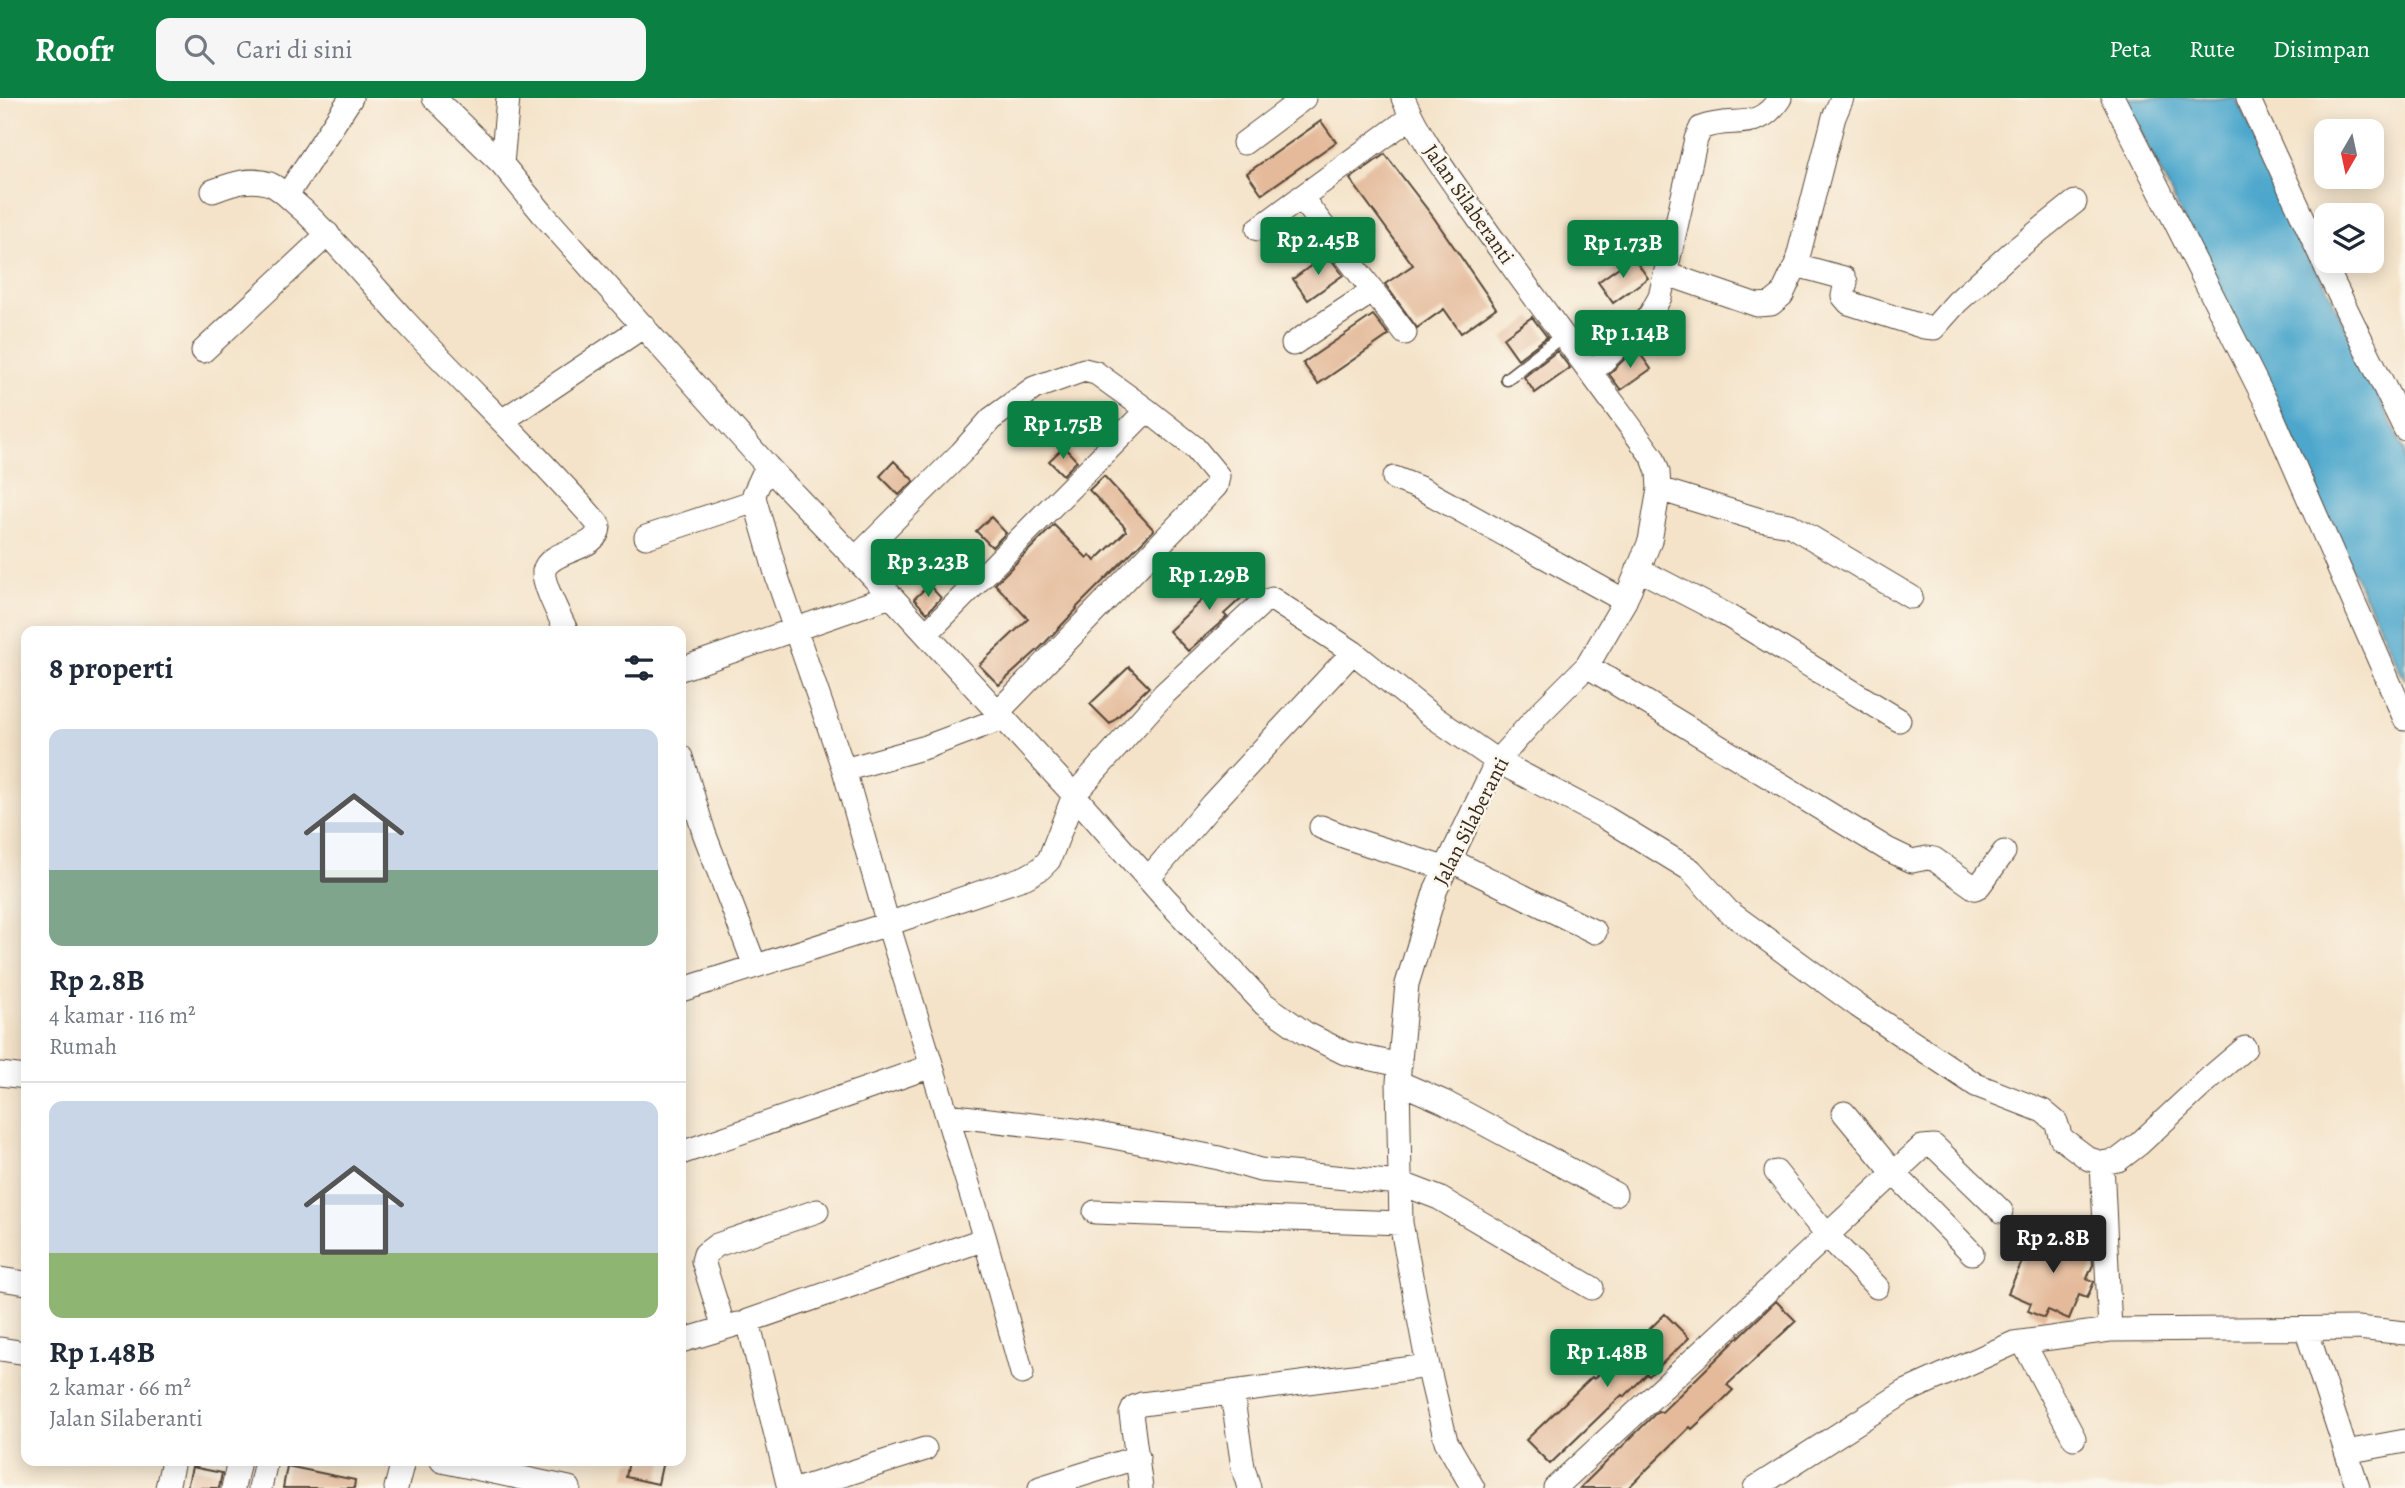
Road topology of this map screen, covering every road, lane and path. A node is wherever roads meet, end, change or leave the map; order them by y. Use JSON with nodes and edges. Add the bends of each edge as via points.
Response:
{"nodes":[{"id":1,"x":351,"y":98,"type":"edge"},
{"id":2,"x":434,"y":98,"type":"edge"},
{"id":3,"x":508,"y":98,"type":"edge"},
{"id":4,"x":1304,"y":98,"type":"edge"},
{"id":5,"x":1780,"y":98,"type":"edge"},
{"id":6,"x":1842,"y":98,"type":"edge"},
{"id":7,"x":2113,"y":98,"type":"edge"},
{"id":8,"x":2248,"y":98,"type":"edge"},
{"id":9,"x":1407,"y":107,"type":"edge"},
{"id":10,"x":1244,"y":143,"type":"dead end"},
{"id":11,"x":502,"y":164,"type":"junction"},
{"id":12,"x":213,"y":191,"type":"dead end"},
{"id":13,"x":287,"y":195,"type":"junction"},
{"id":14,"x":1301,"y":197,"type":"junction"},
{"id":15,"x":2075,"y":202,"type":"dead end"},
{"id":16,"x":1258,"y":229,"type":"dead end"},
{"id":17,"x":328,"y":234,"type":"junction"},
{"id":18,"x":1796,"y":265,"type":"junction"},
{"id":19,"x":1667,"y":274,"type":"junction"},
{"id":20,"x":1373,"y":291,"type":"junction"},
{"id":21,"x":645,"y":326,"type":"junction"},
{"id":22,"x":1405,"y":333,"type":"dead end"},
{"id":23,"x":1563,"y":335,"type":"junction"},
{"id":24,"x":1293,"y":344,"type":"dead end"},
{"id":25,"x":203,"y":351,"type":"dead end"},
{"id":26,"x":1591,"y":373,"type":"junction"},
{"id":27,"x":1507,"y":379,"type":"dead end"},
{"id":28,"x":1147,"y":410,"type":"junction"},
{"id":29,"x":502,"y":421,"type":"junction"},
{"id":30,"x":2405,"y":429,"type":"edge"},
{"id":31,"x":767,"y":466,"type":"junction"},
{"id":32,"x":1394,"y":478,"type":"dead end"},
{"id":33,"x":1659,"y":489,"type":"junction"},
{"id":34,"x":755,"y":501,"type":"junction"},
{"id":35,"x":646,"y":537,"type":"dead end"},
{"id":36,"x":855,"y":559,"type":"junction"},
{"id":37,"x":1638,"y":569,"type":"junction"},
{"id":38,"x":891,"y":596,"type":"junction"},
{"id":39,"x":1911,"y":597,"type":"dead end"},
{"id":40,"x":1625,"y":601,"type":"junction"},
{"id":41,"x":564,"y":626,"type":"edge"},
{"id":42,"x":795,"y":630,"type":"junction"},
{"id":43,"x":926,"y":634,"type":"junction"},
{"id":44,"x":1353,"y":652,"type":"junction"},
{"id":45,"x":686,"y":666,"type":"edge"},
{"id":46,"x":1587,"y":666,"type":"junction"},
{"id":47,"x":1001,"y":715,"type":"junction"},
{"id":48,"x":2405,"y":719,"type":"edge"},
{"id":49,"x":1899,"y":720,"type":"dead end"},
{"id":50,"x":1497,"y":761,"type":"junction"},
{"id":51,"x":844,"y":770,"type":"junction"},
{"id":52,"x":686,"y":774,"type":"edge"},
{"id":53,"x":1074,"y":795,"type":"junction"},
{"id":54,"x":1321,"y":827,"type":"dead end"},
{"id":55,"x":2004,"y":852,"type":"dead end"},
{"id":56,"x":1448,"y":864,"type":"junction"},
{"id":57,"x":1148,"y":878,"type":"junction"},
{"id":58,"x":888,"y":924,"type":"junction"},
{"id":59,"x":1595,"y":932,"type":"dead end"},
{"id":60,"x":755,"y":966,"type":"junction"},
{"id":61,"x":686,"y":988,"type":"edge"},
{"id":62,"x":2245,"y":1048,"type":"dead end"},
{"id":63,"x":932,"y":1066,"type":"junction"},
{"id":64,"x":1399,"y":1073,"type":"junction"},
{"id":65,"x":0,"y":1074,"type":"edge"},
{"id":66,"x":21,"y":1076,"type":"edge"},
{"id":67,"x":1844,"y":1113,"type":"dead end"},
{"id":68,"x":947,"y":1115,"type":"junction"},
{"id":69,"x":686,"y":1151,"type":"edge"},
{"id":70,"x":2102,"y":1163,"type":"junction"},
{"id":71,"x":1776,"y":1172,"type":"dead end"},
{"id":72,"x":1893,"y":1172,"type":"junction"},
{"id":73,"x":1400,"y":1183,"type":"junction"},
{"id":74,"x":1615,"y":1194,"type":"dead end"},
{"id":75,"x":817,"y":1211,"type":"dead end"},
{"id":76,"x":2001,"y":1211,"type":"dead end"},
{"id":77,"x":1095,"y":1212,"type":"dead end"},
{"id":78,"x":1401,"y":1223,"type":"junction"},
{"id":79,"x":1826,"y":1234,"type":"junction"},
{"id":80,"x":985,"y":1238,"type":"junction"},
{"id":81,"x":1972,"y":1253,"type":"dead end"},
{"id":82,"x":0,"y":1279,"type":"edge"},
{"id":83,"x":21,"y":1282,"type":"edge"},
{"id":84,"x":1877,"y":1287,"type":"dead end"},
{"id":85,"x":1592,"y":1288,"type":"dead end"},
{"id":86,"x":748,"y":1321,"type":"junction"},
{"id":87,"x":724,"y":1328,"type":"junction"},
{"id":88,"x":2306,"y":1329,"type":"junction"},
{"id":89,"x":2110,"y":1330,"type":"junction"},
{"id":90,"x":2405,"y":1333,"type":"edge"},
{"id":91,"x":686,"y":1339,"type":"edge"},
{"id":92,"x":2022,"y":1342,"type":"junction"},
{"id":93,"x":0,"y":1349,"type":"edge"},
{"id":94,"x":21,"y":1352,"type":"edge"},
{"id":95,"x":1427,"y":1366,"type":"junction"},
{"id":96,"x":1022,"y":1373,"type":"dead end"},
{"id":97,"x":1232,"y":1394,"type":"junction"},
{"id":98,"x":2074,"y":1438,"type":"dead end"},
{"id":99,"x":2405,"y":1441,"type":"edge"},
{"id":100,"x":925,"y":1449,"type":"dead end"},
{"id":101,"x":2346,"y":1452,"type":"junction"},
{"id":102,"x":1138,"y":1457,"type":"junction"},
{"id":103,"x":172,"y":1466,"type":"edge"},
{"id":104,"x":238,"y":1466,"type":"edge"},
{"id":105,"x":265,"y":1466,"type":"edge"},
{"id":106,"x":402,"y":1466,"type":"edge"},
{"id":107,"x":462,"y":1466,"type":"edge"},
{"id":108,"x":536,"y":1485,"type":"edge"},
{"id":109,"x":167,"y":1488,"type":"edge"},
{"id":110,"x":233,"y":1488,"type":"edge"},
{"id":111,"x":260,"y":1488,"type":"edge"},
{"id":112,"x":396,"y":1488,"type":"edge"},
{"id":113,"x":569,"y":1488,"type":"edge"},
{"id":114,"x":789,"y":1488,"type":"edge"},
{"id":115,"x":802,"y":1488,"type":"edge"},
{"id":116,"x":1040,"y":1488,"type":"edge"},
{"id":117,"x":1141,"y":1488,"type":"edge"},
{"id":118,"x":1249,"y":1488,"type":"edge"},
{"id":119,"x":1473,"y":1488,"type":"edge"},
{"id":120,"x":1555,"y":1488,"type":"edge"},
{"id":121,"x":1755,"y":1488,"type":"edge"},
{"id":122,"x":2358,"y":1488,"type":"edge"}],
"edges":[{"from":1,"to":13,"type":"street"},
{"from":2,"to":11,"type":"street"},
{"from":3,"to":11,"type":"street"},
{"from":4,"to":10,"type":"street"},
{"from":5,"to":19,"type":"street","via":[[1765,117],[1701,128]]},
{"from":6,"to":18,"type":"street"},
{"from":7,"to":48,"type":"street","via":[[2269,408]]},
{"from":8,"to":30,"type":"street"},
{"from":9,"to":14,"type":"street"},
{"from":9,"to":23,"type":"street","name":"Jalan Silaberanti","via":[[1505,257]]},
{"from":11,"to":21,"type":"street"},
{"from":12,"to":13,"type":"street","via":[[251,181],[271,184]]},
{"from":13,"to":17,"type":"street"},
{"from":14,"to":16,"type":"street"},
{"from":14,"to":20,"type":"street"},
{"from":15,"to":18,"type":"street","via":[[1966,294],[1934,328],[1849,303],[1843,296],[1844,278]]},
{"from":17,"to":25,"type":"street"},
{"from":17,"to":29,"type":"street"},
{"from":18,"to":19,"type":"street","via":[[1782,295],[1771,304],[1757,305]]},
{"from":19,"to":26,"type":"street","via":[[1650,315]]},
{"from":20,"to":22,"type":"street"},
{"from":20,"to":24,"type":"street"},
{"from":21,"to":29,"type":"street"},
{"from":21,"to":31,"type":"street"},
{"from":23,"to":26,"type":"street","name":"Jalan Silaberanti"},
{"from":23,"to":27,"type":"lane"},
{"from":26,"to":33,"type":"street","name":"Jalan Silaberanti","via":[[1653,458]]},
{"from":28,"to":36,"type":"street","via":[[1096,373],[1084,370],[1034,388],[991,419]]},
{"from":28,"to":43,"type":"street"},
{"from":28,"to":47,"type":"street","via":[[1194,447],[1218,476],[1216,486]]},
{"from":29,"to":41,"type":"street","via":[[599,525],[594,539],[549,562],[544,571]]},
{"from":31,"to":34,"type":"street"},
{"from":31,"to":36,"type":"street"},
{"from":32,"to":40,"type":"street"},
{"from":33,"to":37,"type":"street","name":"Jalan Silaberanti","via":[[1650,541]]},
{"from":33,"to":39,"type":"street","via":[[1790,525]]},
{"from":34,"to":35,"type":"street"},
{"from":34,"to":42,"type":"street"},
{"from":36,"to":38,"type":"street"},
{"from":37,"to":40,"type":"street","name":"Jalan Silaberanti"},
{"from":37,"to":49,"type":"street","via":[[1725,614]]},
{"from":38,"to":42,"type":"street"},
{"from":38,"to":43,"type":"street"},
{"from":40,"to":46,"type":"street","name":"Jalan Silaberanti"},
{"from":42,"to":45,"type":"street"},
{"from":42,"to":51,"type":"street"},
{"from":43,"to":47,"type":"street"},
{"from":44,"to":50,"type":"street"},
{"from":44,"to":53,"type":"street","via":[[1268,599],[1164,694]]},
{"from":44,"to":57,"type":"street"},
{"from":46,"to":50,"type":"street","name":"Jalan Silaberanti"},
{"from":46,"to":55,"type":"street","via":[[1912,861],[1934,859],[1975,888]]},
{"from":47,"to":51,"type":"street","via":[[926,747]]},
{"from":47,"to":53,"type":"street"},
{"from":50,"to":56,"type":"street","name":"Jalan Silaberanti"},
{"from":50,"to":70,"type":"street","via":[[1606,818],[1690,870],[1728,911],[1837,991],[1976,1085],[2043,1111],[2056,1122],[2061,1138]]},
{"from":51,"to":58,"type":"street"},
{"from":52,"to":60,"type":"street"},
{"from":53,"to":57,"type":"street"},
{"from":53,"to":58,"type":"street","via":[[1052,852],[1040,869]]},
{"from":54,"to":56,"type":"street"},
{"from":56,"to":59,"type":"street"},
{"from":56,"to":64,"type":"street","name":"Jalan Silaberanti","via":[[1407,984]]},
{"from":57,"to":64,"type":"street","via":[[1265,1004],[1345,1053]]},
{"from":58,"to":60,"type":"street"},
{"from":58,"to":63,"type":"street"},
{"from":60,"to":61,"type":"street"},
{"from":62,"to":70,"type":"street","via":[[2139,1144],[2118,1160]]},
{"from":63,"to":68,"type":"street"},
{"from":63,"to":69,"type":"street"},
{"from":64,"to":73,"type":"street","name":"Jalan Silaberanti"},
{"from":64,"to":74,"type":"street"},
{"from":65,"to":66,"type":"street"},
{"from":67,"to":72,"type":"street"},
{"from":68,"to":73,"type":"street","via":[[1083,1131],[1259,1170]]},
{"from":68,"to":80,"type":"street"},
{"from":70,"to":89,"type":"street"},
{"from":71,"to":79,"type":"street"},
{"from":72,"to":76,"type":"street","via":[[1922,1147],[1934,1146]]},
{"from":72,"to":79,"type":"street"},
{"from":72,"to":81,"type":"street"},
{"from":73,"to":78,"type":"street","name":"Jalan Silaberanti"},
{"from":73,"to":85,"type":"street","via":[[1439,1198]]},
{"from":75,"to":87,"type":"street","via":[[717,1245],[705,1254],[703,1261]]},
{"from":77,"to":78,"type":"street"},
{"from":78,"to":95,"type":"street","name":"Jalan Silaberanti"},
{"from":79,"to":84,"type":"street"},
{"from":79,"to":120,"type":"street"},
{"from":80,"to":86,"type":"street"},
{"from":80,"to":96,"type":"street"},
{"from":82,"to":83,"type":"street"},
{"from":86,"to":87,"type":"street"},
{"from":86,"to":114,"type":"street"},
{"from":87,"to":91,"type":"street"},
{"from":88,"to":89,"type":"street"},
{"from":88,"to":90,"type":"street"},
{"from":88,"to":101,"type":"street"},
{"from":89,"to":92,"type":"street"},
{"from":92,"to":98,"type":"street"},
{"from":92,"to":121,"type":"street","via":[[1905,1392]]},
{"from":93,"to":94,"type":"street"},
{"from":95,"to":97,"type":"street"},
{"from":95,"to":119,"type":"street","name":"Jalan Silaberanti","via":[[1446,1441]]},
{"from":97,"to":102,"type":"street","via":[[1134,1407],[1131,1414]]},
{"from":97,"to":118,"type":"street"},
{"from":99,"to":101,"type":"street"},
{"from":100,"to":115,"type":"street"},
{"from":101,"to":122,"type":"street"},
{"from":102,"to":116,"type":"street"},
{"from":102,"to":117,"type":"street"},
{"from":103,"to":109,"type":"street"},
{"from":104,"to":110,"type":"street"},
{"from":105,"to":111,"type":"street"},
{"from":106,"to":112,"type":"street"},
{"from":107,"to":108,"type":"street"},
{"from":108,"to":113,"type":"street"}]}
